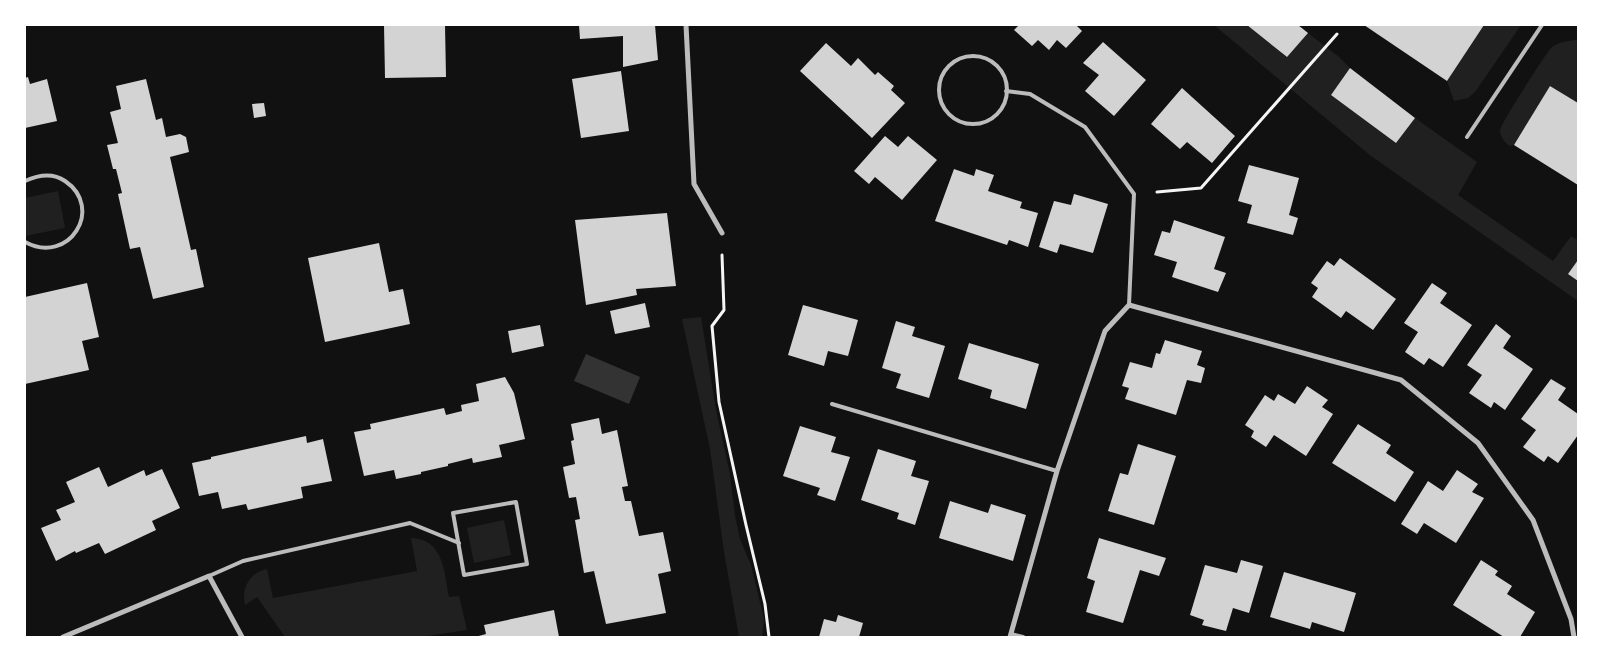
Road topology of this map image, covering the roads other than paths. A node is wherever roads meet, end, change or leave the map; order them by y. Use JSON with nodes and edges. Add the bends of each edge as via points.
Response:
{"nodes":[{"id":1,"x":686,"y":25,"type":"edge"},
{"id":2,"x":1542,"y":25,"type":"edge"},
{"id":3,"x":1006,"y":91,"type":"junction"},
{"id":4,"x":1466,"y":137,"type":"dead end"},
{"id":5,"x":25,"y":181,"type":"edge"},
{"id":6,"x":722,"y":233,"type":"road end"},
{"id":7,"x":25,"y":242,"type":"edge"},
{"id":8,"x":1129,"y":305,"type":"junction"},
{"id":9,"x":832,"y":404,"type":"dead end"},
{"id":10,"x":1058,"y":471,"type":"junction"},
{"id":11,"x":459,"y":543,"type":"junction"},
{"id":12,"x":209,"y":576,"type":"junction"},
{"id":13,"x":1010,"y":635,"type":"edge"},
{"id":14,"x":63,"y":637,"type":"edge"},
{"id":15,"x":242,"y":637,"type":"edge"},
{"id":16,"x":1023,"y":637,"type":"edge"},
{"id":17,"x":1574,"y":637,"type":"edge"}],
"edges":[{"from":1,"to":6,"type":"street","via":[[694,184]]},
{"from":2,"to":4,"type":"lane"},
{"from":3,"to":3,"type":"lane","via":[[999,68],[981,56],[960,58],[950,64],[939,84],[943,107],[961,122],[984,122],[993,117],[1001,109]]},
{"from":3,"to":8,"type":"lane","via":[[1030,94],[1085,127],[1134,194]]},
{"from":5,"to":7,"type":"lane","via":[[49,175],[72,185],[79,195],[82,220],[70,240],[60,246],[37,247]]},
{"from":8,"to":10,"type":"street","via":[[1105,331]]},
{"from":8,"to":17,"type":"street","via":[[1402,380],[1478,443],[1533,520],[1571,619]]},
{"from":9,"to":10,"type":"lane"},
{"from":10,"to":13,"type":"street"},
{"from":11,"to":11,"type":"lane","via":[[464,576],[527,564],[516,502],[453,513]]},
{"from":11,"to":12,"type":"lane","via":[[410,523],[243,561]]},
{"from":12,"to":14,"type":"street"},
{"from":12,"to":15,"type":"street"},
{"from":13,"to":16,"type":"lane"}]}
